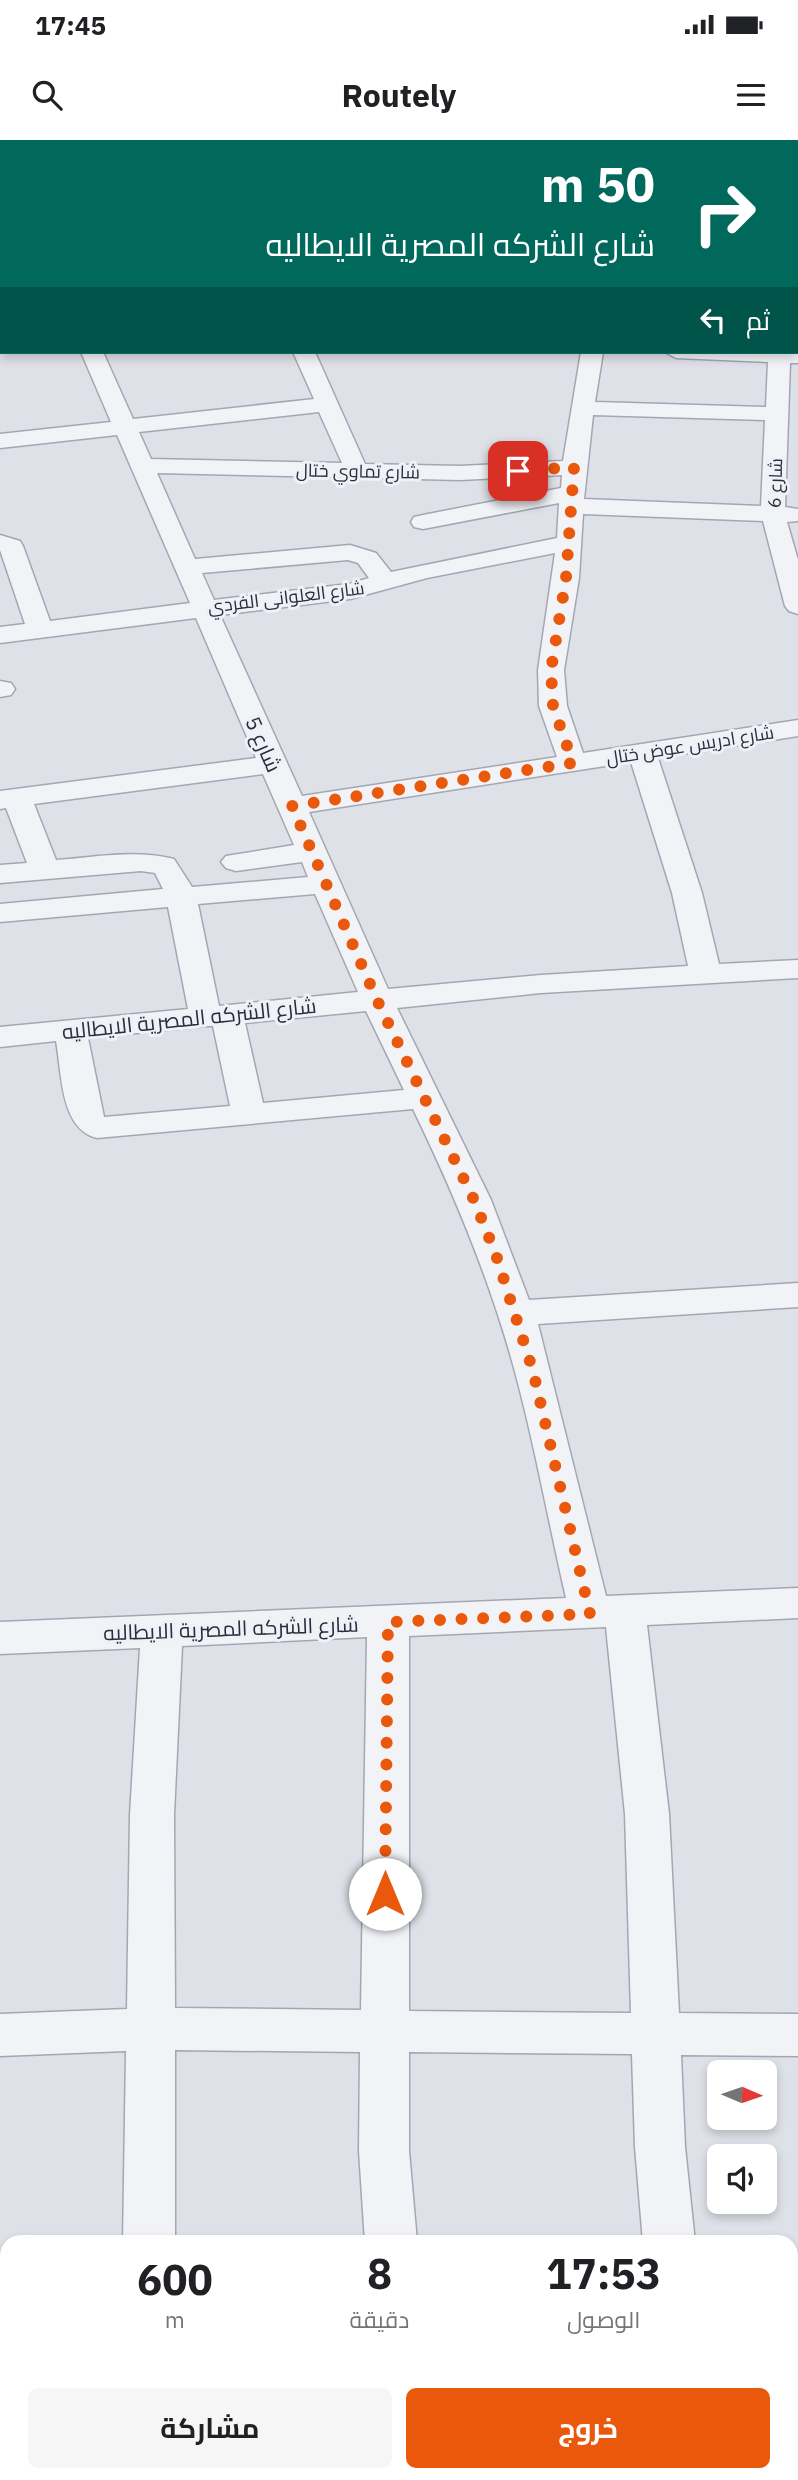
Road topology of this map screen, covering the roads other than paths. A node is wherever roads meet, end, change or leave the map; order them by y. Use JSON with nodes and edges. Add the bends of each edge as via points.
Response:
{"nodes":[{"id":1,"x":93,"y":354,"type":"edge"},
{"id":2,"x":305,"y":354,"type":"edge"},
{"id":3,"x":592,"y":354,"type":"edge"},
{"id":4,"x":721,"y":354,"type":"edge"},
{"id":5,"x":788,"y":357,"type":"edge"},
{"id":6,"x":327,"y":404,"type":"junction"},
{"id":7,"x":582,"y":408,"type":"junction"},
{"id":8,"x":778,"y":414,"type":"junction"},
{"id":9,"x":122,"y":425,"type":"junction"},
{"id":10,"x":0,"y":441,"type":"edge"},
{"id":11,"x":141,"y":466,"type":"junction"},
{"id":12,"x":574,"y":467,"type":"junction"},
{"id":13,"x":358,"y":471,"type":"junction"},
{"id":14,"x":573,"y":499,"type":"junction"},
{"id":15,"x":773,"y":514,"type":"junction"},
{"id":16,"x":798,"y":515,"type":"edge"},
{"id":17,"x":423,"y":522,"type":"dead end"},
{"id":18,"x":0,"y":542,"type":"edge"},
{"id":19,"x":569,"y":543,"type":"junction"},
{"id":20,"x":186,"y":567,"type":"junction"},
{"id":21,"x":386,"y":583,"type":"junction"},
{"id":22,"x":798,"y":606,"type":"edge"},
{"id":23,"x":204,"y":607,"type":"junction"},
{"id":24,"x":40,"y":629,"type":"junction"},
{"id":25,"x":0,"y":635,"type":"edge"},
{"id":26,"x":798,"y":728,"type":"edge"},
{"id":27,"x":642,"y":752,"type":"junction"},
{"id":28,"x":573,"y":763,"type":"junction"},
{"id":29,"x":273,"y":764,"type":"junction"},
{"id":30,"x":8,"y":799,"type":"edge"},
{"id":31,"x":292,"y":806,"type":"junction"},
{"id":32,"x":312,"y":852,"type":"junction"},
{"id":33,"x":236,"y":862,"type":"dead end"},
{"id":34,"x":45,"y":870,"type":"junction"},
{"id":35,"x":0,"y":874,"type":"edge"},
{"id":36,"x":327,"y":884,"type":"junction"},
{"id":37,"x":180,"y":898,"type":"junction"},
{"id":38,"x":0,"y":913,"type":"edge"},
{"id":39,"x":798,"y":969,"type":"edge"},
{"id":40,"x":705,"y":973,"type":"junction"},
{"id":41,"x":377,"y":1000,"type":"junction"},
{"id":42,"x":216,"y":1016,"type":"junction"},
{"id":43,"x":70,"y":1030,"type":"junction"},
{"id":44,"x":0,"y":1037,"type":"edge"},
{"id":45,"x":424,"y":1098,"type":"junction"},
{"id":46,"x":249,"y":1116,"type":"junction"},
{"id":47,"x":798,"y":1295,"type":"edge"},
{"id":48,"x":516,"y":1313,"type":"junction"},
{"id":49,"x":798,"y":1602,"type":"edge"},
{"id":50,"x":608,"y":1613,"type":"junction"},
{"id":51,"x":388,"y":1622,"type":"junction"},
{"id":52,"x":162,"y":1629,"type":"junction"},
{"id":53,"x":0,"y":1638,"type":"edge"},
{"id":54,"x":150,"y":2029,"type":"junction"},
{"id":55,"x":384,"y":2030,"type":"junction"},
{"id":56,"x":655,"y":2032,"type":"junction"},
{"id":57,"x":0,"y":2035,"type":"edge"},
{"id":58,"x":798,"y":2035,"type":"edge"},
{"id":59,"x":149,"y":2235,"type":"edge"},
{"id":60,"x":390,"y":2235,"type":"edge"},
{"id":61,"x":668,"y":2235,"type":"edge"}],
"edges":[{"from":1,"to":9,"type":"street","name":"شارع 5"},
{"from":2,"to":6,"type":"street"},
{"from":3,"to":7,"type":"street"},
{"from":4,"to":5,"type":"street"},
{"from":5,"to":8,"type":"street","name":"شارع 6"},
{"from":6,"to":9,"type":"street"},
{"from":6,"to":13,"type":"street"},
{"from":7,"to":8,"type":"street"},
{"from":7,"to":12,"type":"street"},
{"from":8,"to":15,"type":"street","name":"شارع 6"},
{"from":9,"to":10,"type":"street"},
{"from":9,"to":11,"type":"street","name":"شارع 5"},
{"from":11,"to":13,"type":"street","name":"شارع تماوي ختال"},
{"from":11,"to":20,"type":"street","name":"شارع 5"},
{"from":12,"to":13,"type":"street","name":"شارع تماوي ختال","via":[[460,473]]},
{"from":12,"to":14,"type":"street"},
{"from":14,"to":15,"type":"street"},
{"from":14,"to":17,"type":"street"},
{"from":14,"to":19,"type":"street"},
{"from":15,"to":16,"type":"street"},
{"from":15,"to":22,"type":"street","name":"شارع 6"},
{"from":18,"to":24,"type":"street","via":[[11,546]]},
{"from":19,"to":21,"type":"street","name":"شارع العلوانى الفردي","via":[[424,571]]},
{"from":19,"to":28,"type":"street","via":[[551,688]]},
{"from":20,"to":21,"type":"street","via":[[350,552],[367,558]]},
{"from":20,"to":23,"type":"street","name":"شارع 5"},
{"from":21,"to":23,"type":"street","name":"شارع العلوانى الفردي"},
{"from":23,"to":24,"type":"street","name":"شارع العلوانى الفردي"},
{"from":23,"to":29,"type":"street","name":"شارع 5"},
{"from":24,"to":25,"type":"street","name":"شارع العلوانى الفردي"},
{"from":26,"to":27,"type":"street","name":"شارع ادريس عوض ختال"},
{"from":27,"to":28,"type":"street","name":"شارع ادريس عوض ختال"},
{"from":27,"to":40,"type":"street","via":[[687,893]]},
{"from":28,"to":31,"type":"street","name":"شارع ادريس عوض ختال"},
{"from":29,"to":30,"type":"street"},
{"from":29,"to":31,"type":"street","name":"شارع 5"},
{"from":30,"to":34,"type":"street"},
{"from":31,"to":32,"type":"street","name":"شارع 5"},
{"from":32,"to":33,"type":"street"},
{"from":32,"to":36,"type":"street","name":"شارع 5"},
{"from":34,"to":35,"type":"street"},
{"from":34,"to":37,"type":"street","via":[[157,863],[168,869]]},
{"from":36,"to":37,"type":"street"},
{"from":36,"to":41,"type":"street","name":"شارع 5"},
{"from":37,"to":38,"type":"street"},
{"from":37,"to":42,"type":"street"},
{"from":39,"to":40,"type":"street","name":"شارع الشركه المصرية الايطاليه"},
{"from":40,"to":41,"type":"street","name":"شارع الشركه المصرية الايطاليه"},
{"from":41,"to":42,"type":"street","name":"شارع الشركه المصرية الايطاليه"},
{"from":41,"to":45,"type":"street","name":"شارع 5"},
{"from":42,"to":43,"type":"street","name":"شارع الشركه المصرية الايطاليه"},
{"from":42,"to":46,"type":"street"},
{"from":43,"to":44,"type":"street","name":"شارع الشركه المصرية الايطاليه"},
{"from":43,"to":46,"type":"street","via":[[88,1120],[97,1128]]},
{"from":45,"to":46,"type":"street"},
{"from":45,"to":48,"type":"street","name":"شارع 5","via":[[474,1200]]},
{"from":47,"to":48,"type":"street"},
{"from":48,"to":50,"type":"street","name":"شارع 5"},
{"from":49,"to":50,"type":"street","name":"شارع الشركه المصرية الايطاليه"},
{"from":50,"to":51,"type":"street","name":"شارع الشركه المصرية الايطاليه"},
{"from":50,"to":56,"type":"street","name":"شارع 5","via":[[647,1814]]},
{"from":51,"to":52,"type":"street","name":"شارع الشركه المصرية الايطاليه"},
{"from":51,"to":55,"type":"street"},
{"from":52,"to":53,"type":"street","name":"شارع الشركه المصرية الايطاليه"},
{"from":52,"to":54,"type":"street","via":[[152,1815]]},
{"from":54,"to":55,"type":"street"},
{"from":54,"to":57,"type":"street"},
{"from":54,"to":59,"type":"street"},
{"from":55,"to":56,"type":"street"},
{"from":55,"to":60,"type":"street","via":[[384,2151]]},
{"from":56,"to":58,"type":"street"},
{"from":56,"to":61,"type":"street","name":"شارع 5"}]}
